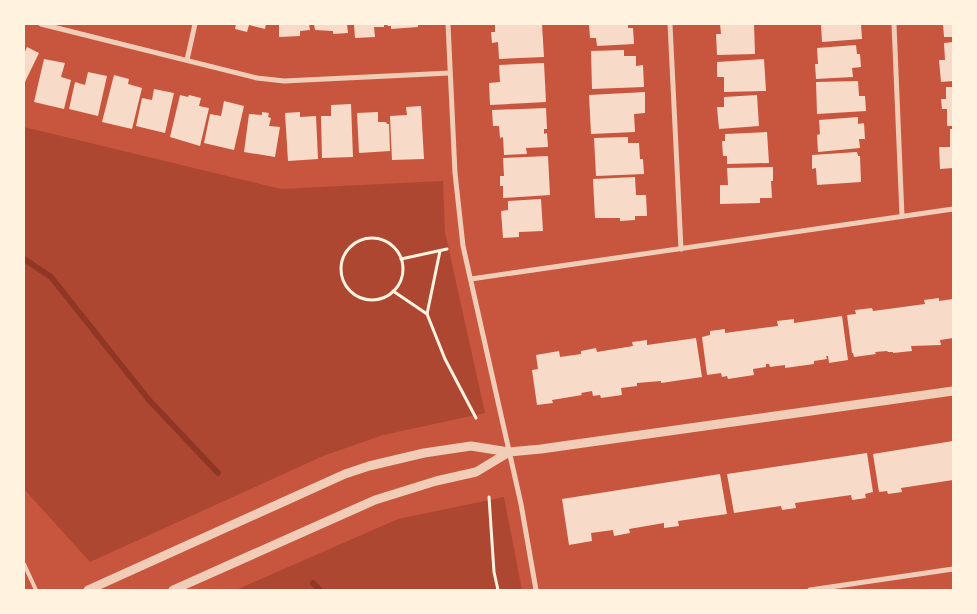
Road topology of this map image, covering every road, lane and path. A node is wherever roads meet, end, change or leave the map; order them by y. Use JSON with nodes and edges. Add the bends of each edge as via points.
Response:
{"nodes":[{"id":1,"x":41,"y":24,"type":"edge"},
{"id":2,"x":194,"y":24,"type":"edge"},
{"id":3,"x":448,"y":24,"type":"edge"},
{"id":4,"x":670,"y":24,"type":"edge"},
{"id":5,"x":894,"y":24,"type":"edge"},
{"id":6,"x":187,"y":60,"type":"junction"},
{"id":7,"x":450,"y":73,"type":"junction"},
{"id":8,"x":953,"y":209,"type":"edge"},
{"id":9,"x":902,"y":216,"type":"junction"},
{"id":10,"x":681,"y":249,"type":"junction"},
{"id":11,"x":447,"y":250,"type":"dead end"},
{"id":12,"x":440,"y":251,"type":"junction"},
{"id":13,"x":401,"y":259,"type":"junction"},
{"id":14,"x":471,"y":279,"type":"junction"},
{"id":15,"x":393,"y":291,"type":"junction"},
{"id":16,"x":427,"y":314,"type":"junction"},
{"id":17,"x":953,"y":392,"type":"edge"},
{"id":18,"x":476,"y":418,"type":"dead end"},
{"id":19,"x":509,"y":452,"type":"junction"},
{"id":20,"x":489,"y":496,"type":"dead end"},
{"id":21,"x":24,"y":564,"type":"edge"},
{"id":22,"x":953,"y":569,"type":"edge"},
{"id":23,"x":36,"y":590,"type":"edge"},
{"id":24,"x":88,"y":590,"type":"edge"},
{"id":25,"x":173,"y":590,"type":"edge"},
{"id":26,"x":498,"y":590,"type":"edge"},
{"id":27,"x":536,"y":590,"type":"edge"},
{"id":28,"x":810,"y":590,"type":"edge"}],
"edges":[{"from":1,"to":6,"type":"street"},
{"from":2,"to":6,"type":"street"},
{"from":3,"to":7,"type":"street"},
{"from":4,"to":10,"type":"street"},
{"from":5,"to":9,"type":"street"},
{"from":6,"to":7,"type":"street","via":[[256,78],[284,81]]},
{"from":7,"to":14,"type":"street","via":[[458,206]]},
{"from":8,"to":9,"type":"street"},
{"from":9,"to":10,"type":"street"},
{"from":10,"to":14,"type":"street"},
{"from":11,"to":12,"type":"path"},
{"from":12,"to":13,"type":"path"},
{"from":12,"to":16,"type":"path"},
{"from":13,"to":15,"type":"path","via":[[402,276]]},
{"from":13,"to":15,"type":"path","via":[[388,242],[367,238],[349,247],[340,266],[346,286],[354,294],[374,300]]},
{"from":14,"to":19,"type":"street"},
{"from":15,"to":16,"type":"path"},
{"from":16,"to":18,"type":"path","via":[[445,359]]},
{"from":17,"to":19,"type":"street"},
{"from":19,"to":24,"type":"street","via":[[471,446],[424,452],[369,466]]},
{"from":19,"to":25,"type":"street","via":[[476,472],[375,500]]},
{"from":19,"to":27,"type":"street"},
{"from":20,"to":26,"type":"path"},
{"from":21,"to":23,"type":"lane"},
{"from":22,"to":28,"type":"street"}]}
